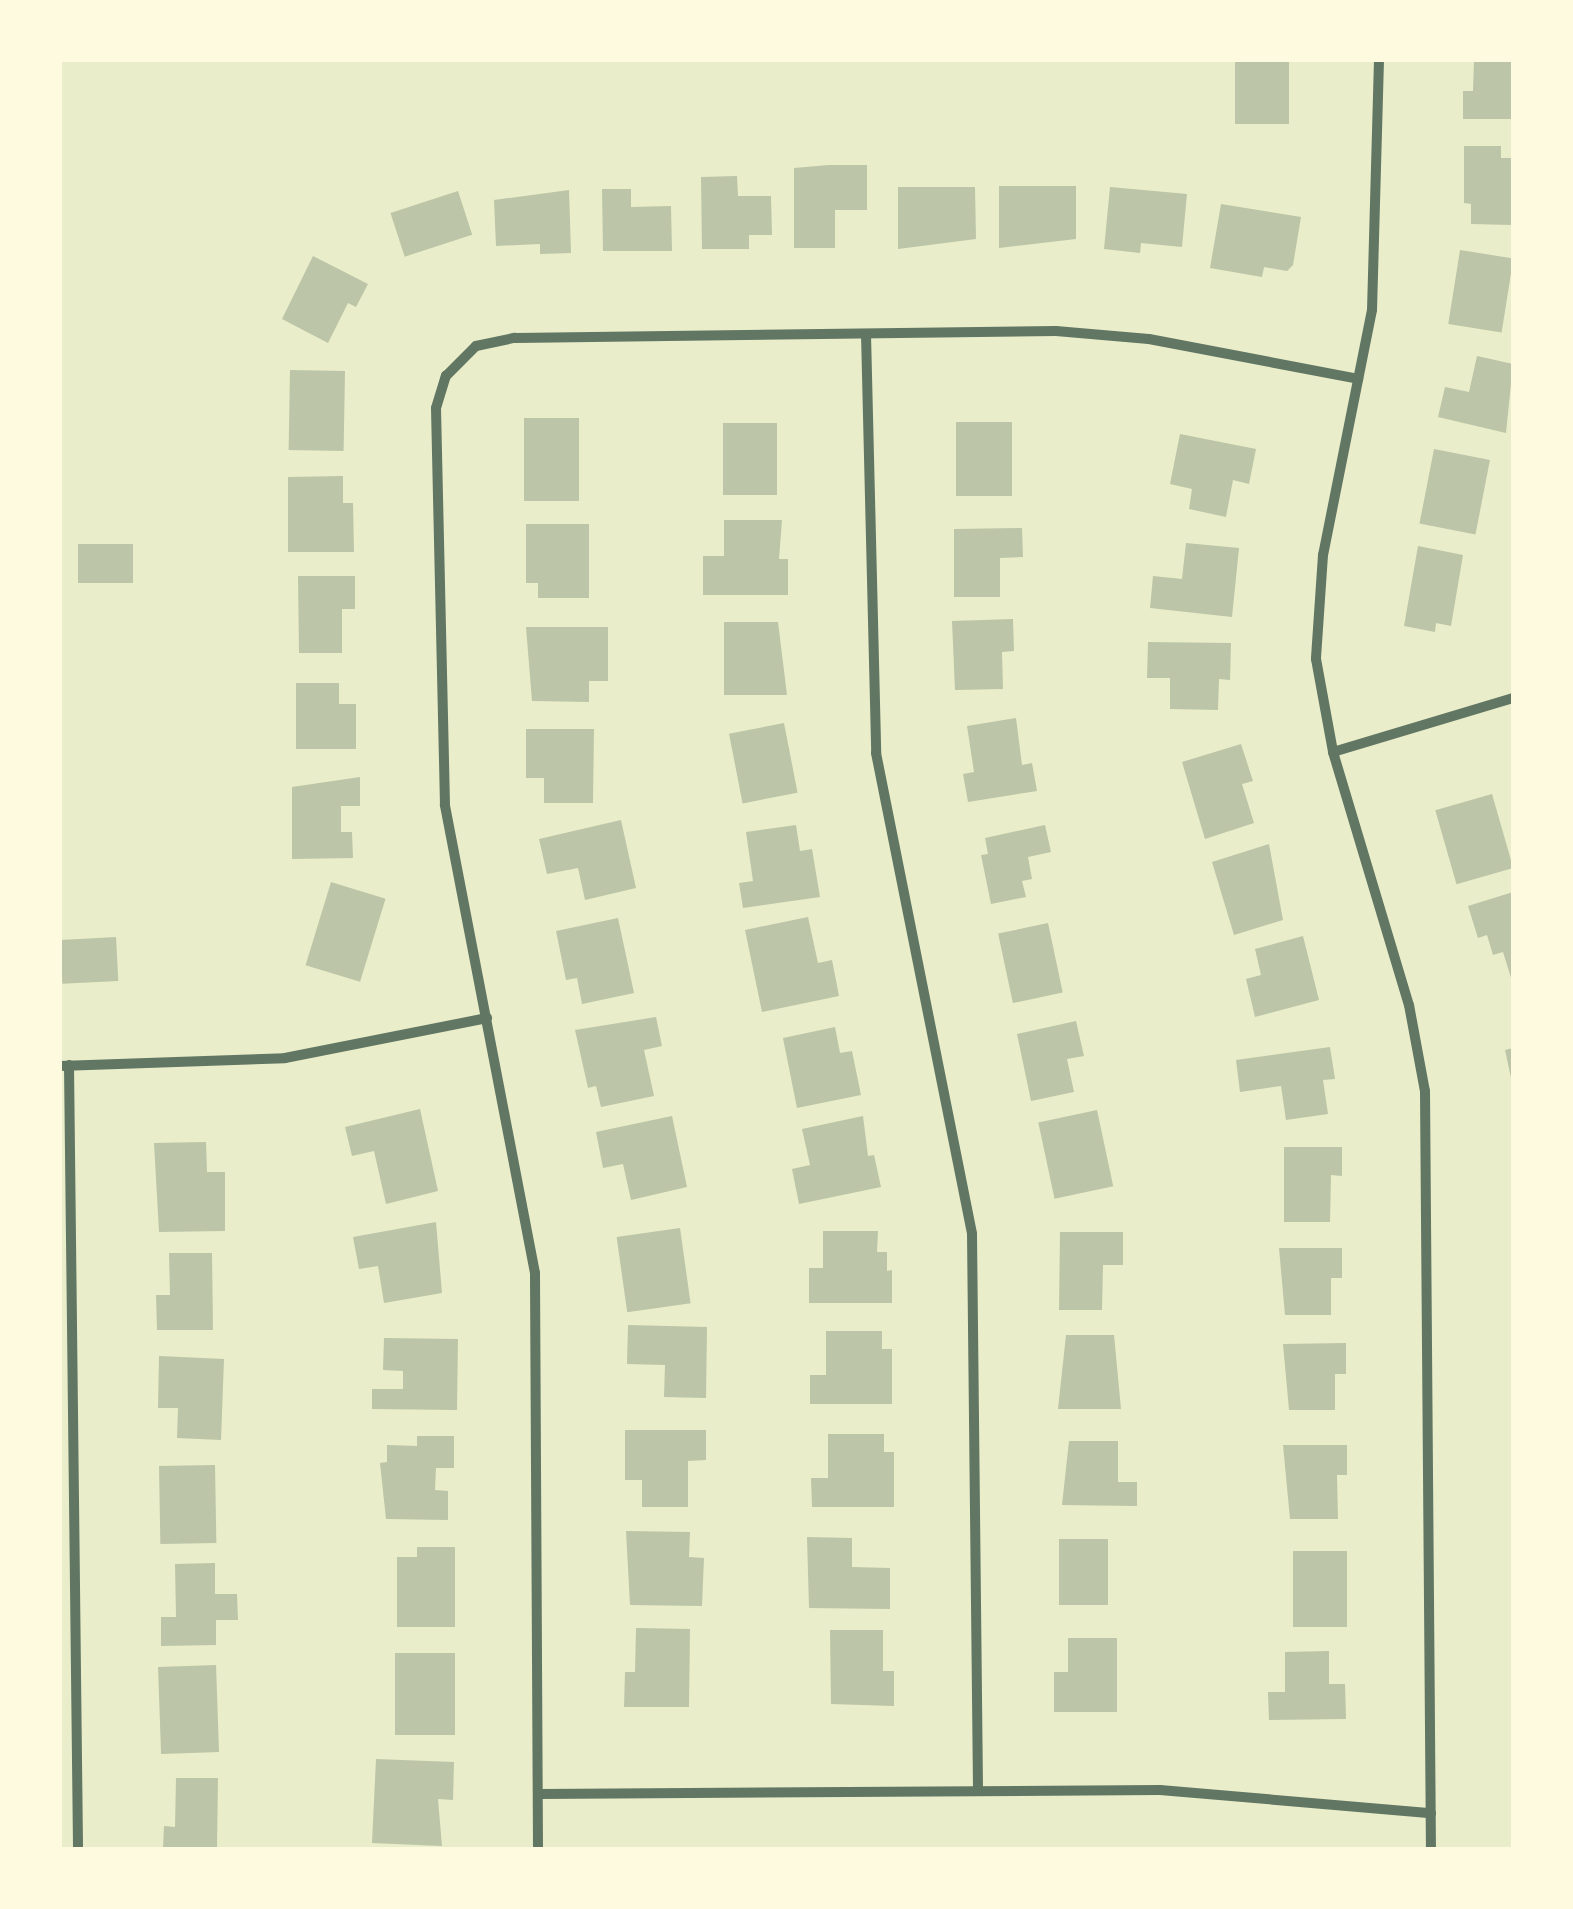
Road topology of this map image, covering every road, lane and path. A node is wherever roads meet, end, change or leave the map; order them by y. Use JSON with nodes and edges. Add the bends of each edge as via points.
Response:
{"nodes":[{"id":1,"x":1379,"y":60,"type":"edge"},
{"id":2,"x":866,"y":334,"type":"junction"},
{"id":3,"x":1358,"y":379,"type":"junction"},
{"id":4,"x":1513,"y":698,"type":"edge"},
{"id":5,"x":1333,"y":752,"type":"junction"},
{"id":6,"x":487,"y":1018,"type":"junction"},
{"id":7,"x":65,"y":1066,"type":"edge"},
{"id":8,"x":978,"y":1791,"type":"junction"},
{"id":9,"x":538,"y":1794,"type":"junction"},
{"id":10,"x":1431,"y":1813,"type":"junction"},
{"id":11,"x":78,"y":1849,"type":"edge"},
{"id":12,"x":538,"y":1849,"type":"edge"},
{"id":13,"x":1431,"y":1849,"type":"edge"}],
"edges":[{"from":1,"to":3,"type":"street","via":[[1378,254]]},
{"from":2,"to":3,"type":"street","via":[[1098,334]]},
{"from":2,"to":6,"type":"street","via":[[516,338],[476,346],[454,366],[436,408],[441,759],[451,845]]},
{"from":2,"to":8,"type":"street","via":[[876,754],[972,1234]]},
{"from":3,"to":5,"type":"street","via":[[1317,607],[1318,681]]},
{"from":4,"to":5,"type":"street"},
{"from":5,"to":10,"type":"street","via":[[1410,1005],[1427,1106]]},
{"from":6,"to":7,"type":"street","via":[[251,1062]]},
{"from":6,"to":9,"type":"street","via":[[535,1274]]},
{"from":7,"to":11,"type":"street"},
{"from":8,"to":9,"type":"street"},
{"from":8,"to":10,"type":"street","via":[[1160,1790]]},
{"from":9,"to":12,"type":"street"},
{"from":10,"to":13,"type":"street"}]}
